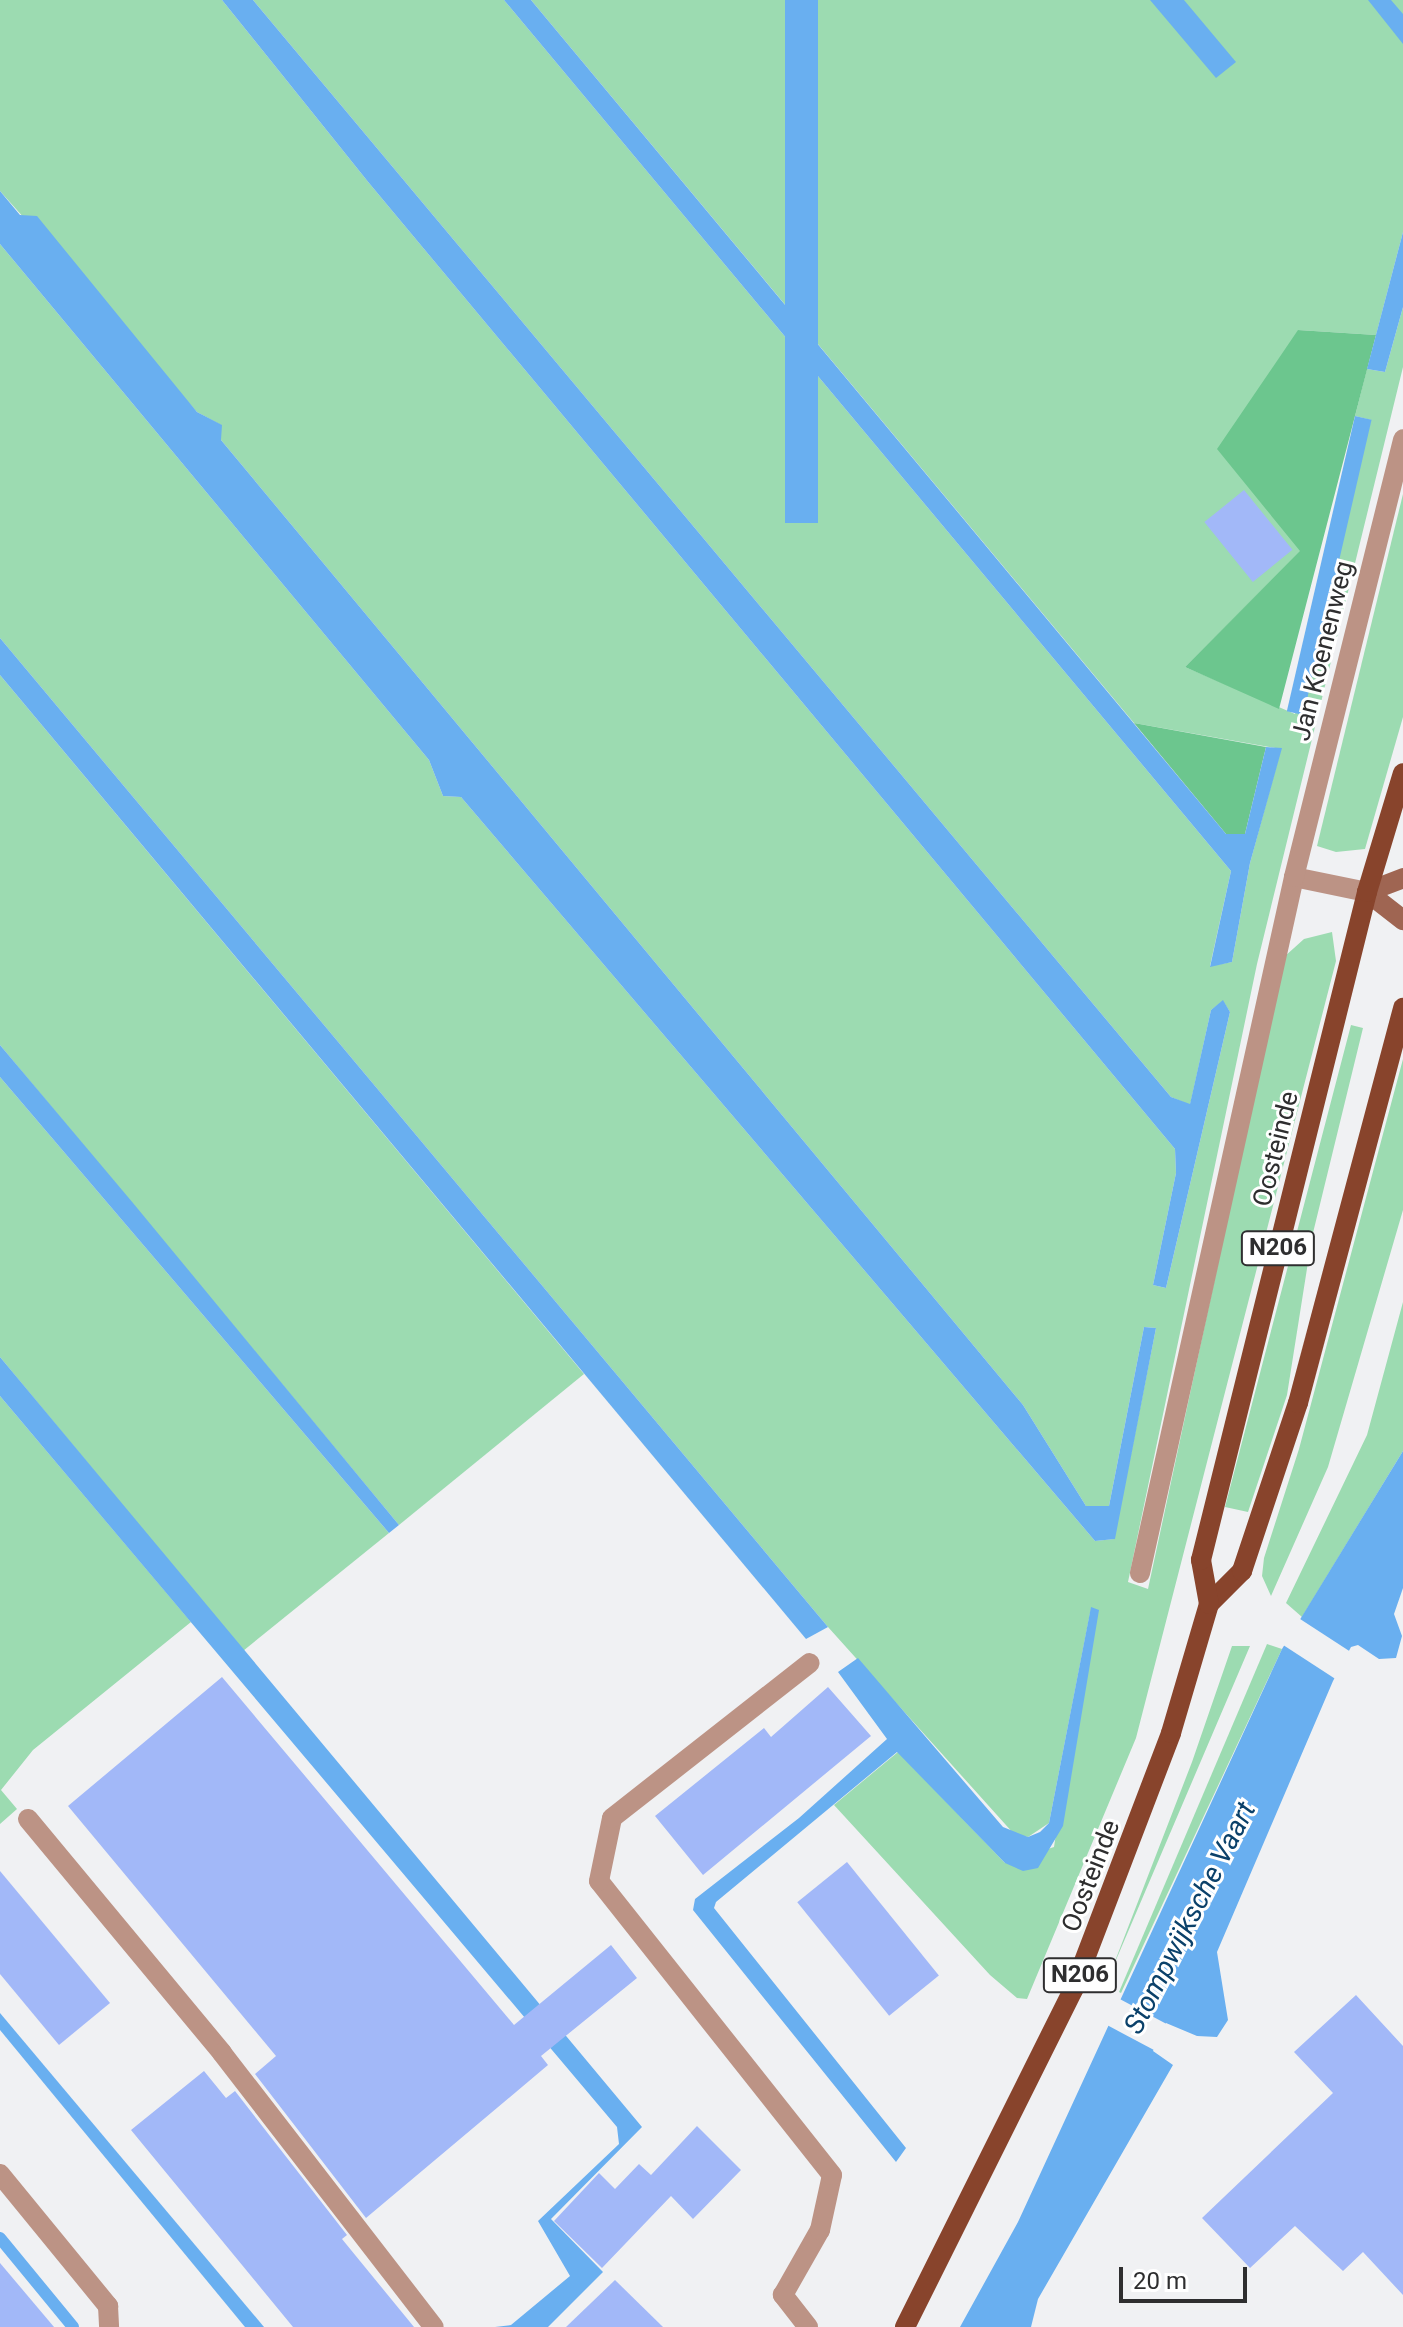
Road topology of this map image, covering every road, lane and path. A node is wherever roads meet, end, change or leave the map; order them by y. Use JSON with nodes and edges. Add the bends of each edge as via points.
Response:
{"nodes":[{"id":1,"x":1403,"y":439,"type":"edge"},
{"id":2,"x":1403,"y":773,"type":"edge"},
{"id":3,"x":1294,"y":877,"type":"junction"},
{"id":4,"x":1403,"y":878,"type":"edge"},
{"id":5,"x":1367,"y":892,"type":"junction"},
{"id":6,"x":1403,"y":920,"type":"edge"},
{"id":7,"x":1403,"y":1008,"type":"edge"},
{"id":8,"x":1140,"y":1573,"type":"dead end"},
{"id":9,"x":1209,"y":1604,"type":"junction"},
{"id":10,"x":810,"y":1663,"type":"dead end"},
{"id":11,"x":28,"y":1819,"type":"dead end"},
{"id":12,"x":0,"y":2174,"type":"edge"},
{"id":13,"x":109,"y":2327,"type":"edge"},
{"id":14,"x":434,"y":2327,"type":"edge"},
{"id":15,"x":808,"y":2327,"type":"edge"},
{"id":16,"x":905,"y":2327,"type":"edge"}],
"edges":[{"from":1,"to":3,"type":"street","name":"Jan Koenenweg"},
{"from":2,"to":5,"type":"main road","number":"N206"},
{"from":3,"to":5,"type":"street"},
{"from":3,"to":8,"type":"street","name":"Oosteinde"},
{"from":4,"to":5,"type":"street"},
{"from":5,"to":6,"type":"street"},
{"from":5,"to":9,"type":"main road","name":"Oosteinde","number":"N206","via":[[1201,1560]]},
{"from":7,"to":9,"type":"main road","name":"Oosteinde","number":"N206","via":[[1298,1403],[1242,1571]]},
{"from":9,"to":16,"type":"main road","name":"Oosteinde","number":"N206","via":[[1127,1861],[1073,1990]]},
{"from":10,"to":15,"type":"street","via":[[612,1818],[599,1881],[832,2175],[820,2230],[783,2295]]},
{"from":11,"to":14,"type":"street","via":[[222,2053]]},
{"from":12,"to":13,"type":"street","via":[[108,2306]]}]}
